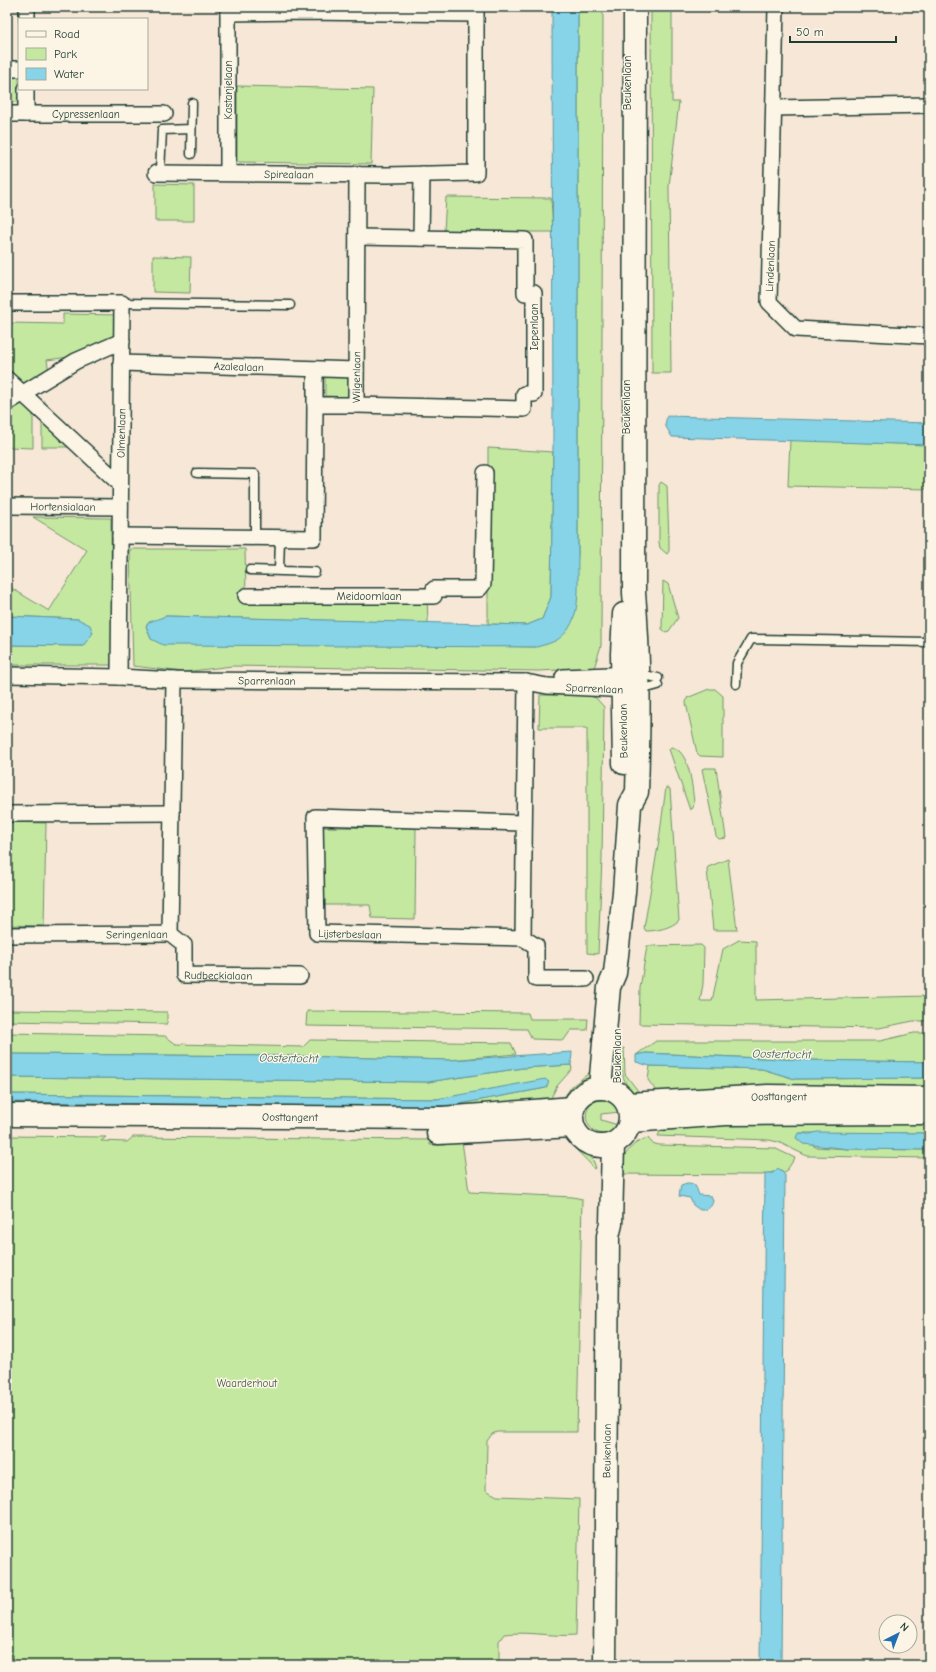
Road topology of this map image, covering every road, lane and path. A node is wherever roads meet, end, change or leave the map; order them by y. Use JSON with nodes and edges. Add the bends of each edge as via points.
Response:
{"nodes":[{"id":1,"x":27,"y":7,"type":"edge"},
{"id":2,"x":627,"y":7,"type":"edge"},
{"id":3,"x":635,"y":7,"type":"edge"},
{"id":4,"x":776,"y":7,"type":"edge"},
{"id":5,"x":228,"y":10,"type":"edge"},
{"id":6,"x":476,"y":11,"type":"edge"},
{"id":7,"x":27,"y":18,"type":"edge"},
{"id":8,"x":7,"y":69,"type":"edge"},
{"id":9,"x":18,"y":69,"type":"edge"},
{"id":10,"x":26,"y":90,"type":"edge"},
{"id":11,"x":192,"y":103,"type":"dead end"},
{"id":12,"x":929,"y":105,"type":"edge"},
{"id":13,"x":774,"y":108,"type":"junction"},
{"id":14,"x":7,"y":114,"type":"edge"},
{"id":15,"x":26,"y":114,"type":"junction"},
{"id":16,"x":164,"y":114,"type":"dead end"},
{"id":17,"x":190,"y":129,"type":"junction"},
{"id":18,"x":191,"y":154,"type":"dead end"},
{"id":19,"x":158,"y":172,"type":"joint"},
{"id":20,"x":228,"y":173,"type":"junction"},
{"id":21,"x":357,"y":174,"type":"junction"},
{"id":22,"x":422,"y":174,"type":"junction"},
{"id":23,"x":357,"y":237,"type":"junction"},
{"id":24,"x":421,"y":238,"type":"junction"},
{"id":25,"x":7,"y":303,"type":"edge"},
{"id":26,"x":122,"y":304,"type":"junction"},
{"id":27,"x":290,"y":305,"type":"dead end"},
{"id":28,"x":929,"y":336,"type":"edge"},
{"id":29,"x":122,"y":341,"type":"junction"},
{"id":30,"x":122,"y":363,"type":"junction"},
{"id":31,"x":315,"y":369,"type":"junction"},
{"id":32,"x":356,"y":370,"type":"junction"},
{"id":33,"x":7,"y":379,"type":"edge"},
{"id":34,"x":22,"y":393,"type":"junction"},
{"id":35,"x":7,"y":403,"type":"edge"},
{"id":36,"x":315,"y":405,"type":"junction"},
{"id":37,"x":356,"y":405,"type":"junction"},
{"id":38,"x":197,"y":473,"type":"dead end"},
{"id":39,"x":485,"y":473,"type":"dead end"},
{"id":40,"x":120,"y":484,"type":"junction"},
{"id":41,"x":7,"y":506,"type":"edge"},
{"id":42,"x":120,"y":507,"type":"junction"},
{"id":43,"x":120,"y":536,"type":"junction"},
{"id":44,"x":255,"y":537,"type":"junction"},
{"id":45,"x":280,"y":538,"type":"junction"},
{"id":46,"x":250,"y":570,"type":"dead end"},
{"id":47,"x":279,"y":571,"type":"junction"},
{"id":48,"x":315,"y":572,"type":"dead end"},
{"id":49,"x":246,"y":596,"type":"dead end"},
{"id":50,"x":929,"y":642,"type":"edge"},
{"id":51,"x":7,"y":675,"type":"edge"},
{"id":52,"x":119,"y":677,"type":"junction"},
{"id":53,"x":174,"y":680,"type":"junction"},
{"id":54,"x":526,"y":682,"type":"junction"},
{"id":55,"x":640,"y":682,"type":"junction"},
{"id":56,"x":736,"y":684,"type":"dead end"},
{"id":57,"x":172,"y":813,"type":"junction"},
{"id":58,"x":7,"y":814,"type":"edge"},
{"id":59,"x":524,"y":823,"type":"junction"},
{"id":60,"x":170,"y":934,"type":"junction"},
{"id":61,"x":7,"y":935,"type":"edge"},
{"id":62,"x":523,"y":938,"type":"junction"},
{"id":63,"x":300,"y":976,"type":"dead end"},
{"id":64,"x":586,"y":979,"type":"dead end"},
{"id":65,"x":929,"y":1098,"type":"edge"},
{"id":66,"x":619,"y":1101,"type":"junction"},
{"id":67,"x":929,"y":1113,"type":"edge"},
{"id":68,"x":7,"y":1115,"type":"edge"},
{"id":69,"x":573,"y":1117,"type":"junction"},
{"id":70,"x":7,"y":1130,"type":"edge"},
{"id":71,"x":605,"y":1145,"type":"junction"},
{"id":72,"x":605,"y":1665,"type":"edge"}],
"edges":[{"from":1,"to":7,"type":"street"},
{"from":2,"to":55,"type":"street","name":"Beukenlaan","via":[[626,588]]},
{"from":3,"to":55,"type":"street","name":"Beukenlaan","via":[[634,592]]},
{"from":4,"to":13,"type":"street","name":"Lindenlaan"},
{"from":5,"to":6,"type":"street"},
{"from":5,"to":20,"type":"street","name":"Kastanjelaan"},
{"from":6,"to":22,"type":"street","name":"Spirealaan","via":[[476,173]]},
{"from":8,"to":9,"type":"street"},
{"from":10,"to":15,"type":"street"},
{"from":11,"to":17,"type":"lane"},
{"from":12,"to":13,"type":"street"},
{"from":13,"to":28,"type":"street","name":"Lindenlaan","via":[[769,302],[796,329]]},
{"from":14,"to":15,"type":"street","name":"Cypressenlaan"},
{"from":15,"to":16,"type":"street","name":"Cypressenlaan"},
{"from":17,"to":18,"type":"lane"},
{"from":17,"to":19,"type":"lane","via":[[162,130]]},
{"from":19,"to":20,"type":"street","name":"Spirealaan"},
{"from":20,"to":21,"type":"street","name":"Spirealaan"},
{"from":21,"to":22,"type":"street","name":"Spirealaan"},
{"from":21,"to":23,"type":"street","name":"Wilgenlaan"},
{"from":22,"to":24,"type":"street"},
{"from":23,"to":24,"type":"street"},
{"from":23,"to":32,"type":"street","name":"Wilgenlaan"},
{"from":24,"to":37,"type":"street","name":"Iepenlaan","via":[[525,240],[525,293],[534,293],[534,394],[524,394],[524,409]]},
{"from":25,"to":26,"type":"street"},
{"from":26,"to":27,"type":"lane"},
{"from":26,"to":29,"type":"street","name":"Olmenlaan"},
{"from":29,"to":30,"type":"street","name":"Olmenlaan"},
{"from":29,"to":34,"type":"street","via":[[76,361]]},
{"from":30,"to":31,"type":"street","name":"Azalealaan"},
{"from":30,"to":40,"type":"street","name":"Olmenlaan"},
{"from":31,"to":32,"type":"street","name":"Azalealaan"},
{"from":31,"to":36,"type":"street"},
{"from":32,"to":37,"type":"street","name":"Wilgenlaan"},
{"from":33,"to":34,"type":"street"},
{"from":34,"to":35,"type":"street"},
{"from":34,"to":40,"type":"street"},
{"from":36,"to":37,"type":"street","name":"Wilgenlaan"},
{"from":36,"to":45,"type":"street","via":[[314,538]]},
{"from":38,"to":44,"type":"lane","via":[[255,474]]},
{"from":39,"to":49,"type":"street","name":"Meidoornlaan","via":[[483,584],[477,589],[434,589],[434,596]]},
{"from":40,"to":42,"type":"street","name":"Olmenlaan"},
{"from":41,"to":42,"type":"street","name":"Hortensialaan"},
{"from":42,"to":43,"type":"street","name":"Olmenlaan"},
{"from":43,"to":44,"type":"street"},
{"from":43,"to":52,"type":"street","name":"Olmenlaan"},
{"from":44,"to":45,"type":"street"},
{"from":45,"to":47,"type":"lane"},
{"from":46,"to":47,"type":"lane"},
{"from":47,"to":48,"type":"lane"},
{"from":50,"to":56,"type":"lane","via":[[751,639],[737,663]]},
{"from":51,"to":52,"type":"street","name":"Sparrenlaan"},
{"from":52,"to":53,"type":"street","name":"Sparrenlaan"},
{"from":53,"to":54,"type":"street","name":"Sparrenlaan"},
{"from":53,"to":57,"type":"street","name":"Seringenlaan"},
{"from":54,"to":55,"type":"street","name":"Sparrenlaan","via":[[552,678]]},
{"from":54,"to":59,"type":"street"},
{"from":55,"to":66,"type":"street","name":"Beukenlaan","via":[[637,792],[630,805],[615,973],[619,988],[609,1059]]},
{"from":57,"to":58,"type":"street"},
{"from":57,"to":60,"type":"street","name":"Seringenlaan"},
{"from":59,"to":62,"type":"street"},
{"from":59,"to":62,"type":"street","name":"Lijsterbeslaan","via":[[315,817],[317,933]]},
{"from":60,"to":61,"type":"street","name":"Seringenlaan"},
{"from":60,"to":63,"type":"street","name":"Rudbeckialaan","via":[[184,945],[184,975]]},
{"from":62,"to":64,"type":"street","via":[[536,946],[536,979]]},
{"from":65,"to":66,"type":"street","name":"Oosttangent","via":[[768,1096]]},
{"from":66,"to":67,"type":"street","name":"Oosttangent","via":[[726,1114]]},
{"from":66,"to":69,"type":"street","via":[[590,1090],[582,1094]]},
{"from":66,"to":71,"type":"street","via":[[628,1130],[622,1138]]},
{"from":68,"to":69,"type":"street","name":"Oosttangent"},
{"from":69,"to":70,"type":"street","name":"Oosttangent","via":[[442,1133]]},
{"from":69,"to":71,"type":"street","via":[[581,1140]]},
{"from":71,"to":72,"type":"street","name":"Beukenlaan","via":[[611,1224],[608,1236]]}]}
